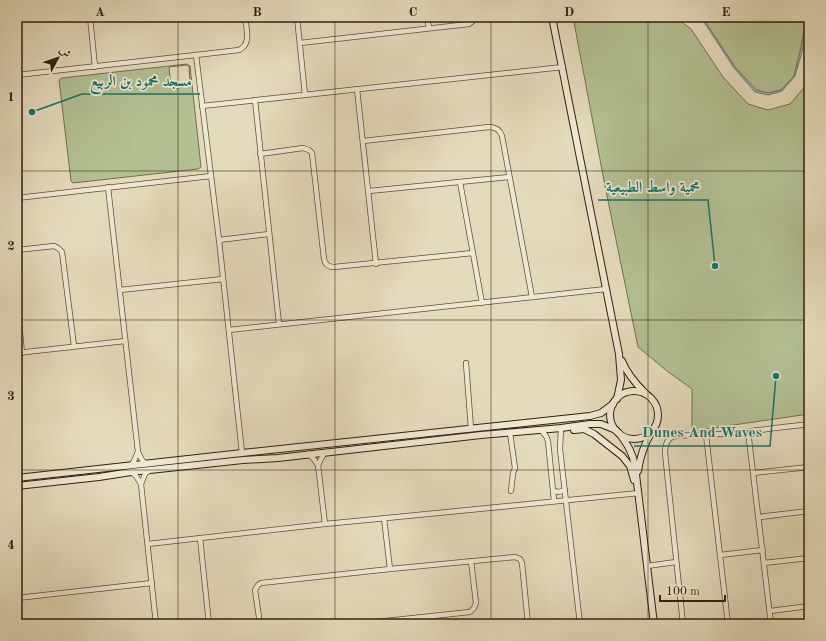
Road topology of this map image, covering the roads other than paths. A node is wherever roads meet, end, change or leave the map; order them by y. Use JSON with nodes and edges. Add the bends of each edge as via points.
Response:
{"nodes":[{"id":1,"x":90,"y":17,"type":"edge"},
{"id":2,"x":245,"y":17,"type":"edge"},
{"id":3,"x":297,"y":17,"type":"edge"},
{"id":4,"x":427,"y":17,"type":"edge"},
{"id":5,"x":476,"y":17,"type":"edge"},
{"id":6,"x":552,"y":17,"type":"edge"},
{"id":7,"x":429,"y":28,"type":"junction"},
{"id":8,"x":300,"y":42,"type":"junction"},
{"id":9,"x":196,"y":55,"type":"junction"},
{"id":10,"x":95,"y":67,"type":"junction"},
{"id":11,"x":562,"y":67,"type":"junction"},
{"id":12,"x":17,"y":75,"type":"edge"},
{"id":13,"x":357,"y":89,"type":"junction"},
{"id":14,"x":305,"y":94,"type":"junction"},
{"id":15,"x":254,"y":100,"type":"junction"},
{"id":16,"x":202,"y":106,"type":"junction"},
{"id":17,"x":363,"y":141,"type":"junction"},
{"id":18,"x":260,"y":154,"type":"junction"},
{"id":19,"x":211,"y":176,"type":"junction"},
{"id":20,"x":509,"y":177,"type":"junction"},
{"id":21,"x":460,"y":182,"type":"junction"},
{"id":22,"x":108,"y":187,"type":"junction"},
{"id":23,"x":369,"y":192,"type":"junction"},
{"id":24,"x":17,"y":197,"type":"edge"},
{"id":25,"x":269,"y":234,"type":"junction"},
{"id":26,"x":219,"y":240,"type":"junction"},
{"id":27,"x":17,"y":250,"type":"edge"},
{"id":28,"x":473,"y":253,"type":"junction"},
{"id":29,"x":376,"y":264,"type":"junction"},
{"id":30,"x":223,"y":279,"type":"junction"},
{"id":31,"x":606,"y":289,"type":"junction"},
{"id":32,"x":120,"y":290,"type":"junction"},
{"id":33,"x":532,"y":297,"type":"junction"},
{"id":34,"x":17,"y":301,"type":"edge"},
{"id":35,"x":482,"y":303,"type":"junction"},
{"id":36,"x":279,"y":324,"type":"junction"},
{"id":37,"x":228,"y":330,"type":"junction"},
{"id":38,"x":125,"y":341,"type":"junction"},
{"id":39,"x":74,"y":346,"type":"junction"},
{"id":40,"x":20,"y":353,"type":"edge"},
{"id":41,"x":619,"y":354,"type":"junction"},
{"id":42,"x":466,"y":363,"type":"dead end"},
{"id":43,"x":646,"y":395,"type":"junction"},
{"id":44,"x":615,"y":402,"type":"junction"},
{"id":45,"x":809,"y":424,"type":"edge"},
{"id":46,"x":505,"y":425,"type":"junction"},
{"id":47,"x":562,"y":428,"type":"junction"},
{"id":48,"x":471,"y":429,"type":"junction"},
{"id":49,"x":541,"y":430,"type":"junction"},
{"id":50,"x":618,"y":431,"type":"junction"},
{"id":51,"x":652,"y":431,"type":"junction"},
{"id":52,"x":748,"y":431,"type":"junction"},
{"id":53,"x":510,"y":433,"type":"junction"},
{"id":54,"x":481,"y":435,"type":"junction"},
{"id":55,"x":706,"y":435,"type":"junction"},
{"id":56,"x":138,"y":452,"type":"junction"},
{"id":57,"x":325,"y":452,"type":"junction"},
{"id":58,"x":242,"y":453,"type":"junction"},
{"id":59,"x":308,"y":454,"type":"junction"},
{"id":60,"x":146,"y":464,"type":"junction"},
{"id":61,"x":318,"y":465,"type":"junction"},
{"id":62,"x":809,"y":467,"type":"edge"},
{"id":63,"x":131,"y":468,"type":"junction"},
{"id":64,"x":150,"y":470,"type":"junction"},
{"id":65,"x":753,"y":473,"type":"junction"},
{"id":66,"x":17,"y":478,"type":"edge"},
{"id":67,"x":637,"y":480,"type":"junction"},
{"id":68,"x":141,"y":484,"type":"junction"},
{"id":69,"x":17,"y":486,"type":"edge"},
{"id":70,"x":565,"y":490,"type":"junction"},
{"id":71,"x":511,"y":491,"type":"dead end"},
{"id":72,"x":553,"y":491,"type":"junction"},
{"id":73,"x":639,"y":492,"type":"junction"},
{"id":74,"x":566,"y":500,"type":"junction"},
{"id":75,"x":554,"y":501,"type":"junction"},
{"id":76,"x":809,"y":511,"type":"edge"},
{"id":77,"x":759,"y":517,"type":"junction"},
{"id":78,"x":384,"y":518,"type":"junction"},
{"id":79,"x":325,"y":524,"type":"junction"},
{"id":80,"x":200,"y":538,"type":"junction"},
{"id":81,"x":148,"y":544,"type":"junction"},
{"id":82,"x":763,"y":550,"type":"junction"},
{"id":83,"x":720,"y":555,"type":"junction"},
{"id":84,"x":809,"y":558,"type":"edge"},
{"id":85,"x":471,"y":561,"type":"junction"},
{"id":86,"x":676,"y":562,"type":"junction"},
{"id":87,"x":764,"y":563,"type":"junction"},
{"id":88,"x":648,"y":566,"type":"junction"},
{"id":89,"x":390,"y":569,"type":"junction"},
{"id":90,"x":152,"y":584,"type":"junction"},
{"id":91,"x":17,"y":598,"type":"edge"},
{"id":92,"x":809,"y":606,"type":"edge"},
{"id":93,"x":770,"y":610,"type":"junction"},
{"id":94,"x":156,"y":624,"type":"edge"},
{"id":95,"x":209,"y":624,"type":"edge"},
{"id":96,"x":260,"y":624,"type":"edge"},
{"id":97,"x":357,"y":624,"type":"edge"},
{"id":98,"x":528,"y":624,"type":"edge"},
{"id":99,"x":580,"y":624,"type":"edge"},
{"id":100,"x":654,"y":624,"type":"edge"},
{"id":101,"x":683,"y":624,"type":"edge"},
{"id":102,"x":728,"y":624,"type":"edge"},
{"id":103,"x":771,"y":624,"type":"edge"}],
"edges":[{"from":1,"to":10,"type":"street"},
{"from":2,"to":9,"type":"street","via":[[247,41],[242,48]]},
{"from":3,"to":8,"type":"street"},
{"from":4,"to":7,"type":"street"},
{"from":5,"to":7,"type":"street","via":[[469,24]]},
{"from":6,"to":11,"type":"main road"},
{"from":7,"to":8,"type":"street"},
{"from":8,"to":14,"type":"street"},
{"from":9,"to":10,"type":"street"},
{"from":9,"to":16,"type":"street"},
{"from":10,"to":12,"type":"street"},
{"from":11,"to":13,"type":"street"},
{"from":11,"to":31,"type":"main road"},
{"from":13,"to":14,"type":"street"},
{"from":13,"to":17,"type":"street"},
{"from":14,"to":15,"type":"street"},
{"from":15,"to":16,"type":"street"},
{"from":15,"to":18,"type":"street"},
{"from":16,"to":19,"type":"street"},
{"from":17,"to":20,"type":"street","via":[[492,127],[501,134]]},
{"from":17,"to":23,"type":"street"},
{"from":18,"to":25,"type":"street"},
{"from":18,"to":29,"type":"street","via":[[303,148],[309,150],[313,155],[325,263],[334,267]]},
{"from":19,"to":22,"type":"street"},
{"from":19,"to":26,"type":"street"},
{"from":20,"to":21,"type":"street"},
{"from":20,"to":33,"type":"street"},
{"from":21,"to":23,"type":"street"},
{"from":21,"to":28,"type":"street"},
{"from":22,"to":24,"type":"street"},
{"from":22,"to":32,"type":"street"},
{"from":23,"to":29,"type":"street"},
{"from":25,"to":26,"type":"street"},
{"from":25,"to":36,"type":"street"},
{"from":26,"to":30,"type":"street"},
{"from":27,"to":39,"type":"street","via":[[54,246],[62,252]]},
{"from":28,"to":29,"type":"street"},
{"from":28,"to":35,"type":"street"},
{"from":30,"to":32,"type":"street"},
{"from":30,"to":37,"type":"street"},
{"from":31,"to":33,"type":"street"},
{"from":31,"to":41,"type":"main road"},
{"from":32,"to":38,"type":"street"},
{"from":33,"to":35,"type":"street"},
{"from":34,"to":40,"type":"street"},
{"from":35,"to":36,"type":"street"},
{"from":36,"to":37,"type":"street"},
{"from":37,"to":58,"type":"street"},
{"from":38,"to":39,"type":"street"},
{"from":38,"to":56,"type":"street"},
{"from":39,"to":40,"type":"street"},
{"from":41,"to":43,"type":"main road","via":[[628,374]]},
{"from":41,"to":44,"type":"main road","via":[[621,380]]},
{"from":42,"to":48,"type":"street"},
{"from":43,"to":44,"type":"main road","via":[[628,392]]},
{"from":43,"to":51,"type":"main road","via":[[653,400],[658,411],[657,423]]},
{"from":44,"to":46,"type":"main road","via":[[594,416]]},
{"from":44,"to":50,"type":"main road","via":[[611,417],[612,424]]},
{"from":45,"to":52,"type":"street"},
{"from":46,"to":48,"type":"main road"},
{"from":46,"to":54,"type":"main road","via":[[504,430]]},
{"from":47,"to":49,"type":"main road"},
{"from":47,"to":50,"type":"main road","via":[[597,424]]},
{"from":47,"to":70,"type":"street","via":[[560,448]]},
{"from":47,"to":73,"type":"main road","via":[[584,429],[591,432],[622,456],[630,466],[634,484]]},
{"from":48,"to":58,"type":"main road"},
{"from":49,"to":53,"type":"main road"},
{"from":49,"to":72,"type":"street","via":[[547,439]]},
{"from":50,"to":51,"type":"main road","via":[[624,436],[636,439]]},
{"from":50,"to":67,"type":"main road","via":[[630,449]]},
{"from":51,"to":67,"type":"main road","via":[[642,451]]},
{"from":52,"to":55,"type":"street"},
{"from":52,"to":65,"type":"street"},
{"from":53,"to":54,"type":"main road"},
{"from":53,"to":71,"type":"street","via":[[515,468]]},
{"from":54,"to":57,"type":"main road"},
{"from":55,"to":83,"type":"street"},
{"from":55,"to":86,"type":"street","via":[[676,436],[666,442]]},
{"from":56,"to":60,"type":"street"},
{"from":56,"to":63,"type":"street"},
{"from":57,"to":59,"type":"main road"},
{"from":57,"to":61,"type":"street"},
{"from":58,"to":60,"type":"main road"},
{"from":59,"to":61,"type":"street"},
{"from":59,"to":64,"type":"main road"},
{"from":60,"to":63,"type":"main road"},
{"from":61,"to":79,"type":"street"},
{"from":62,"to":65,"type":"street"},
{"from":63,"to":64,"type":"main road"},
{"from":63,"to":66,"type":"main road"},
{"from":63,"to":68,"type":"street"},
{"from":63,"to":69,"type":"main road","via":[[99,477]]},
{"from":64,"to":68,"type":"street","via":[[143,477]]},
{"from":65,"to":77,"type":"street"},
{"from":67,"to":73,"type":"main road"},
{"from":68,"to":81,"type":"street"},
{"from":70,"to":72,"type":"street"},
{"from":70,"to":74,"type":"street"},
{"from":72,"to":75,"type":"street"},
{"from":73,"to":74,"type":"street"},
{"from":73,"to":88,"type":"main road"},
{"from":74,"to":75,"type":"street"},
{"from":74,"to":99,"type":"street"},
{"from":75,"to":78,"type":"street"},
{"from":76,"to":77,"type":"street"},
{"from":77,"to":82,"type":"street"},
{"from":78,"to":79,"type":"street"},
{"from":78,"to":89,"type":"street"},
{"from":79,"to":80,"type":"street"},
{"from":80,"to":81,"type":"street"},
{"from":80,"to":95,"type":"street"},
{"from":81,"to":90,"type":"street"},
{"from":82,"to":83,"type":"street"},
{"from":82,"to":87,"type":"street"},
{"from":83,"to":102,"type":"street"},
{"from":84,"to":87,"type":"street"},
{"from":85,"to":89,"type":"street"},
{"from":85,"to":97,"type":"street","via":[[476,603],[470,612]]},
{"from":85,"to":98,"type":"street","via":[[515,557],[520,559]]},
{"from":86,"to":88,"type":"street"},
{"from":86,"to":101,"type":"street"},
{"from":87,"to":93,"type":"street"},
{"from":88,"to":100,"type":"main road"},
{"from":89,"to":96,"type":"street","via":[[260,584],[255,591]]},
{"from":90,"to":91,"type":"street"},
{"from":90,"to":94,"type":"street"},
{"from":92,"to":93,"type":"street"},
{"from":93,"to":103,"type":"street"}]}
